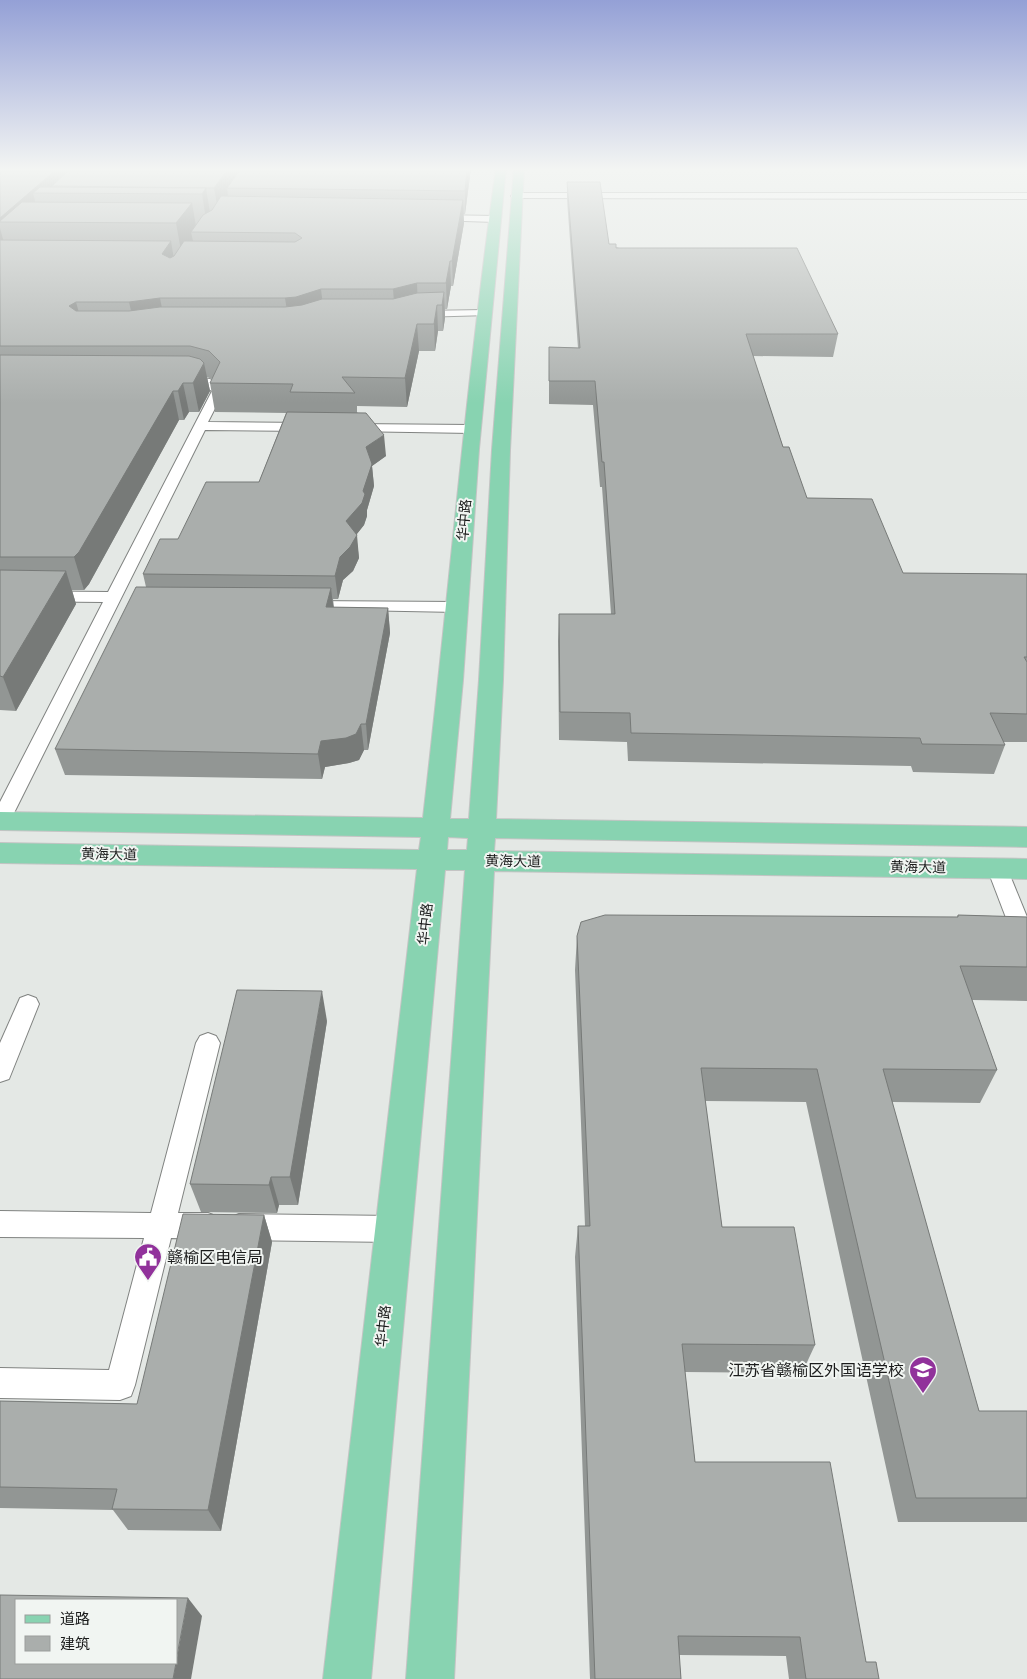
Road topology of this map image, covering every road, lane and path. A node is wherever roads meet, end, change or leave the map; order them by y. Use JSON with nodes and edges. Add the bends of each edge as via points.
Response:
{"nodes":[{"id":1,"x":492,"y":246,"type":"edge"},
{"id":2,"x":514,"y":246,"type":"edge"},
{"id":3,"x":485,"y":313,"type":"junction"},
{"id":4,"x":412,"y":316,"type":"edge"},
{"id":5,"x":166,"y":379,"type":"edge"},
{"id":6,"x":200,"y":426,"type":"junction"},
{"id":7,"x":317,"y":427,"type":"edge"},
{"id":8,"x":336,"y":428,"type":"edge"},
{"id":9,"x":472,"y":429,"type":"junction"},
{"id":10,"x":0,"y":596,"type":"edge"},
{"id":11,"x":112,"y":600,"type":"junction"},
{"id":12,"x":130,"y":604,"type":"edge"},
{"id":13,"x":288,"y":606,"type":"edge"},
{"id":14,"x":457,"y":607,"type":"junction"},
{"id":15,"x":9,"y":787,"type":"edge"},
{"id":16,"x":0,"y":821,"type":"edge"},
{"id":17,"x":436,"y":828,"type":"junction"},
{"id":18,"x":482,"y":829,"type":"junction"},
{"id":19,"x":1027,"y":837,"type":"edge"},
{"id":20,"x":0,"y":853,"type":"edge"},
{"id":21,"x":432,"y":859,"type":"junction"},
{"id":22,"x":480,"y":860,"type":"junction"},
{"id":23,"x":997,"y":868,"type":"junction"},
{"id":24,"x":1027,"y":869,"type":"edge"},
{"id":25,"x":1027,"y":944,"type":"edge"},
{"id":26,"x":28,"y":1004,"type":"dead end"},
{"id":27,"x":208,"y":1043,"type":"dead end"},
{"id":28,"x":0,"y":1072,"type":"edge"},
{"id":29,"x":0,"y":1224,"type":"edge"},
{"id":30,"x":161,"y":1226,"type":"junction"},
{"id":31,"x":394,"y":1229,"type":"junction"},
{"id":32,"x":0,"y":1383,"type":"edge"},
{"id":33,"x":347,"y":1679,"type":"edge"},
{"id":34,"x":430,"y":1679,"type":"edge"}],
"edges":[{"from":1,"to":3,"type":"main road","name":"华中路"},
{"from":2,"to":18,"type":"main road"},
{"from":3,"to":4,"type":"lane"},
{"from":3,"to":9,"type":"main road","name":"华中路"},
{"from":5,"to":6,"type":"lane","via":[[195,379],[210,383],[218,391]]},
{"from":6,"to":7,"type":"lane"},
{"from":6,"to":11,"type":"lane"},
{"from":8,"to":9,"type":"lane"},
{"from":9,"to":14,"type":"main road","name":"华中路"},
{"from":10,"to":11,"type":"lane"},
{"from":11,"to":12,"type":"lane"},
{"from":11,"to":15,"type":"lane"},
{"from":13,"to":14,"type":"lane"},
{"from":14,"to":17,"type":"main road","name":"华中路"},
{"from":15,"to":16,"type":"lane"},
{"from":16,"to":17,"type":"main road"},
{"from":17,"to":18,"type":"main road"},
{"from":17,"to":21,"type":"main road","name":"华中路"},
{"from":18,"to":19,"type":"main road"},
{"from":18,"to":22,"type":"main road"},
{"from":20,"to":21,"type":"main road","name":"黄海大道"},
{"from":21,"to":22,"type":"main road","name":"黄海大道"},
{"from":21,"to":31,"type":"main road","name":"华中路"},
{"from":22,"to":23,"type":"main road","name":"黄海大道"},
{"from":22,"to":34,"type":"main road"},
{"from":23,"to":24,"type":"main road","name":"黄海大道"},
{"from":23,"to":25,"type":"lane"},
{"from":26,"to":28,"type":"lane"},
{"from":27,"to":30,"type":"lane"},
{"from":29,"to":30,"type":"lane"},
{"from":30,"to":31,"type":"lane"},
{"from":30,"to":32,"type":"lane","via":[[120,1385]]},
{"from":31,"to":33,"type":"main road","name":"华中路"}]}
